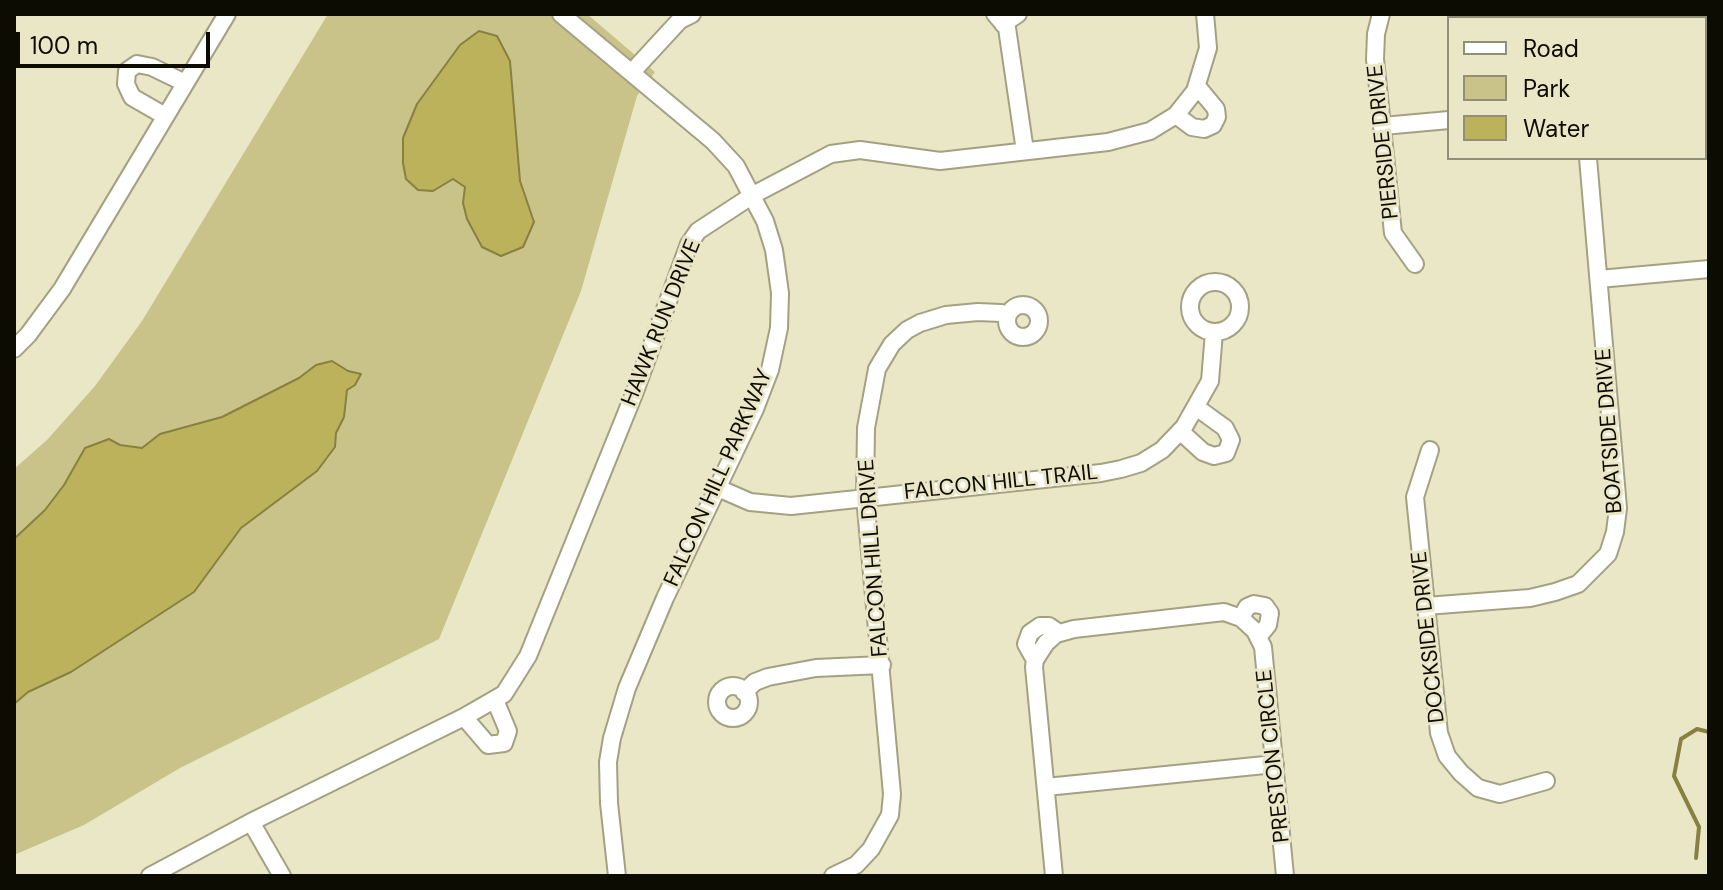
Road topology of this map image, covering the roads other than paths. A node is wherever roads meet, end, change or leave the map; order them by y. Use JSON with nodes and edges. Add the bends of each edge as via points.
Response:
{"nodes":[{"id":1,"x":227,"y":14,"type":"edge"},
{"id":2,"x":561,"y":14,"type":"edge"},
{"id":3,"x":692,"y":14,"type":"edge"},
{"id":4,"x":1018,"y":14,"type":"edge"},
{"id":5,"x":1205,"y":14,"type":"edge"},
{"id":6,"x":1381,"y":14,"type":"edge"},
{"id":7,"x":999,"y":19,"type":"edge"},
{"id":8,"x":632,"y":72,"type":"junction"},
{"id":9,"x":185,"y":83,"type":"junction"},
{"id":10,"x":1197,"y":86,"type":"junction"},
{"id":11,"x":1176,"y":115,"type":"junction"},
{"id":12,"x":165,"y":116,"type":"junction"},
{"id":13,"x":1447,"y":120,"type":"edge"},
{"id":14,"x":1383,"y":126,"type":"junction"},
{"id":15,"x":1025,"y":151,"type":"junction"},
{"id":16,"x":1588,"y":160,"type":"edge"},
{"id":17,"x":753,"y":195,"type":"junction"},
{"id":18,"x":1415,"y":264,"type":"dead end"},
{"id":19,"x":1709,"y":269,"type":"edge"},
{"id":20,"x":1599,"y":279,"type":"junction"},
{"id":21,"x":1008,"y":315,"type":"dead end"},
{"id":22,"x":1214,"y":332,"type":"dead end"},
{"id":23,"x":14,"y":349,"type":"edge"},
{"id":24,"x":1196,"y":407,"type":"junction"},
{"id":25,"x":1180,"y":431,"type":"junction"},
{"id":26,"x":1430,"y":450,"type":"dead end"},
{"id":27,"x":718,"y":488,"type":"junction"},
{"id":28,"x":865,"y":497,"type":"junction"},
{"id":29,"x":1426,"y":606,"type":"junction"},
{"id":30,"x":1241,"y":618,"type":"junction"},
{"id":31,"x":1259,"y":636,"type":"junction"},
{"id":32,"x":882,"y":665,"type":"junction"},
{"id":33,"x":744,"y":692,"type":"dead end"},
{"id":34,"x":495,"y":700,"type":"junction"},
{"id":35,"x":464,"y":717,"type":"junction"},
{"id":36,"x":1275,"y":764,"type":"junction"},
{"id":37,"x":1546,"y":781,"type":"dead end"},
{"id":38,"x":1046,"y":787,"type":"junction"},
{"id":39,"x":251,"y":822,"type":"junction"},
{"id":40,"x":150,"y":876,"type":"edge"},
{"id":41,"x":282,"y":876,"type":"edge"},
{"id":42,"x":617,"y":876,"type":"edge"},
{"id":43,"x":833,"y":876,"type":"edge"},
{"id":44,"x":1054,"y":876,"type":"edge"},
{"id":45,"x":1285,"y":876,"type":"edge"}],
"edges":[{"from":1,"to":9,"type":"street"},
{"from":2,"to":8,"type":"street","name":"FALCON HILL PARKWAY"},
{"from":3,"to":8,"type":"street","via":[[680,20]]},
{"from":4,"to":7,"type":"street"},
{"from":5,"to":10,"type":"street","name":"HAWK RUN DRIVE","via":[[1208,48]]},
{"from":6,"to":14,"type":"street","name":"PIERSIDE DRIVE","via":[[1375,59]]},
{"from":7,"to":15,"type":"street","via":[[1007,28]]},
{"from":8,"to":17,"type":"street","name":"FALCON HILL PARKWAY","via":[[713,141]]},
{"from":9,"to":12,"type":"street"},
{"from":9,"to":12,"type":"street","via":[[152,67],[137,64],[127,71],[132,97]]},
{"from":10,"to":11,"type":"street","name":"HAWK RUN DRIVE"},
{"from":10,"to":11,"type":"street","via":[[1216,109],[1213,125],[1192,127]]},
{"from":11,"to":15,"type":"street","name":"HAWK RUN DRIVE","via":[[1150,131],[1108,142]]},
{"from":12,"to":23,"type":"street","via":[[62,289]]},
{"from":13,"to":14,"type":"street"},
{"from":14,"to":18,"type":"street","name":"PIERSIDE DRIVE","via":[[1393,233]]},
{"from":15,"to":17,"type":"street","name":"HAWK RUN DRIVE","via":[[940,161],[860,150],[831,154]]},
{"from":16,"to":20,"type":"street","name":"BOATSIDE DRIVE"},
{"from":17,"to":27,"type":"street","name":"FALCON HILL PARKWAY","via":[[774,250],[779,328],[770,370]]},
{"from":17,"to":34,"type":"street","name":"HAWK RUN DRIVE","via":[[710,221],[689,244],[528,656]]},
{"from":19,"to":20,"type":"street"},
{"from":20,"to":29,"type":"street","name":"BOATSIDE DRIVE","via":[[1618,508],[1608,554],[1578,584],[1555,592]]},
{"from":21,"to":28,"type":"street","name":"FALCON HILL DRIVE","via":[[946,315],[907,330],[892,344],[877,369],[866,428]]},
{"from":22,"to":24,"type":"street","name":"FALCON HILL TRAIL","via":[[1210,381]]},
{"from":24,"to":25,"type":"street","name":"FALCON HILL TRAIL"},
{"from":24,"to":25,"type":"street","via":[[1225,428],[1231,440],[1226,453],[1203,452]]},
{"from":25,"to":28,"type":"street","name":"FALCON HILL TRAIL","via":[[1141,463],[1111,471]]},
{"from":26,"to":29,"type":"street","name":"DOCKSIDE DRIVE","via":[[1415,497]]},
{"from":27,"to":28,"type":"street","name":"FALCON HILL TRAIL","via":[[750,502],[779,506]]},
{"from":27,"to":42,"type":"street","name":"FALCON HILL PARKWAY","via":[[646,641],[612,738],[609,803]]},
{"from":28,"to":32,"type":"street","name":"FALCON HILL DRIVE"},
{"from":29,"to":37,"type":"street","name":"DOCKSIDE DRIVE","via":[[1436,717],[1447,756],[1478,788],[1489,792],[1500,794]]},
{"from":30,"to":31,"type":"street"},
{"from":30,"to":31,"type":"street","name":"PRESTON CIRCLE","via":[[1247,607],[1265,606],[1270,619]]},
{"from":30,"to":38,"type":"street","name":"PRESTON CIRCLE","via":[[1224,612],[1074,629],[1046,643],[1035,660]]},
{"from":31,"to":36,"type":"street","name":"PRESTON CIRCLE"},
{"from":32,"to":33,"type":"street","via":[[768,677]]},
{"from":32,"to":43,"type":"street","name":"FALCON HILL DRIVE","via":[[890,815],[871,849],[856,865]]},
{"from":34,"to":35,"type":"street","name":"HAWK RUN DRIVE"},
{"from":34,"to":35,"type":"street","via":[[508,731],[504,743],[488,745]]},
{"from":35,"to":39,"type":"street","name":"HAWK RUN DRIVE"},
{"from":36,"to":38,"type":"street"},
{"from":36,"to":45,"type":"street","name":"PRESTON CIRCLE"},
{"from":38,"to":44,"type":"street","name":"PRESTON CIRCLE"},
{"from":39,"to":40,"type":"street","name":"HAWK RUN DRIVE"},
{"from":39,"to":41,"type":"street"}]}
